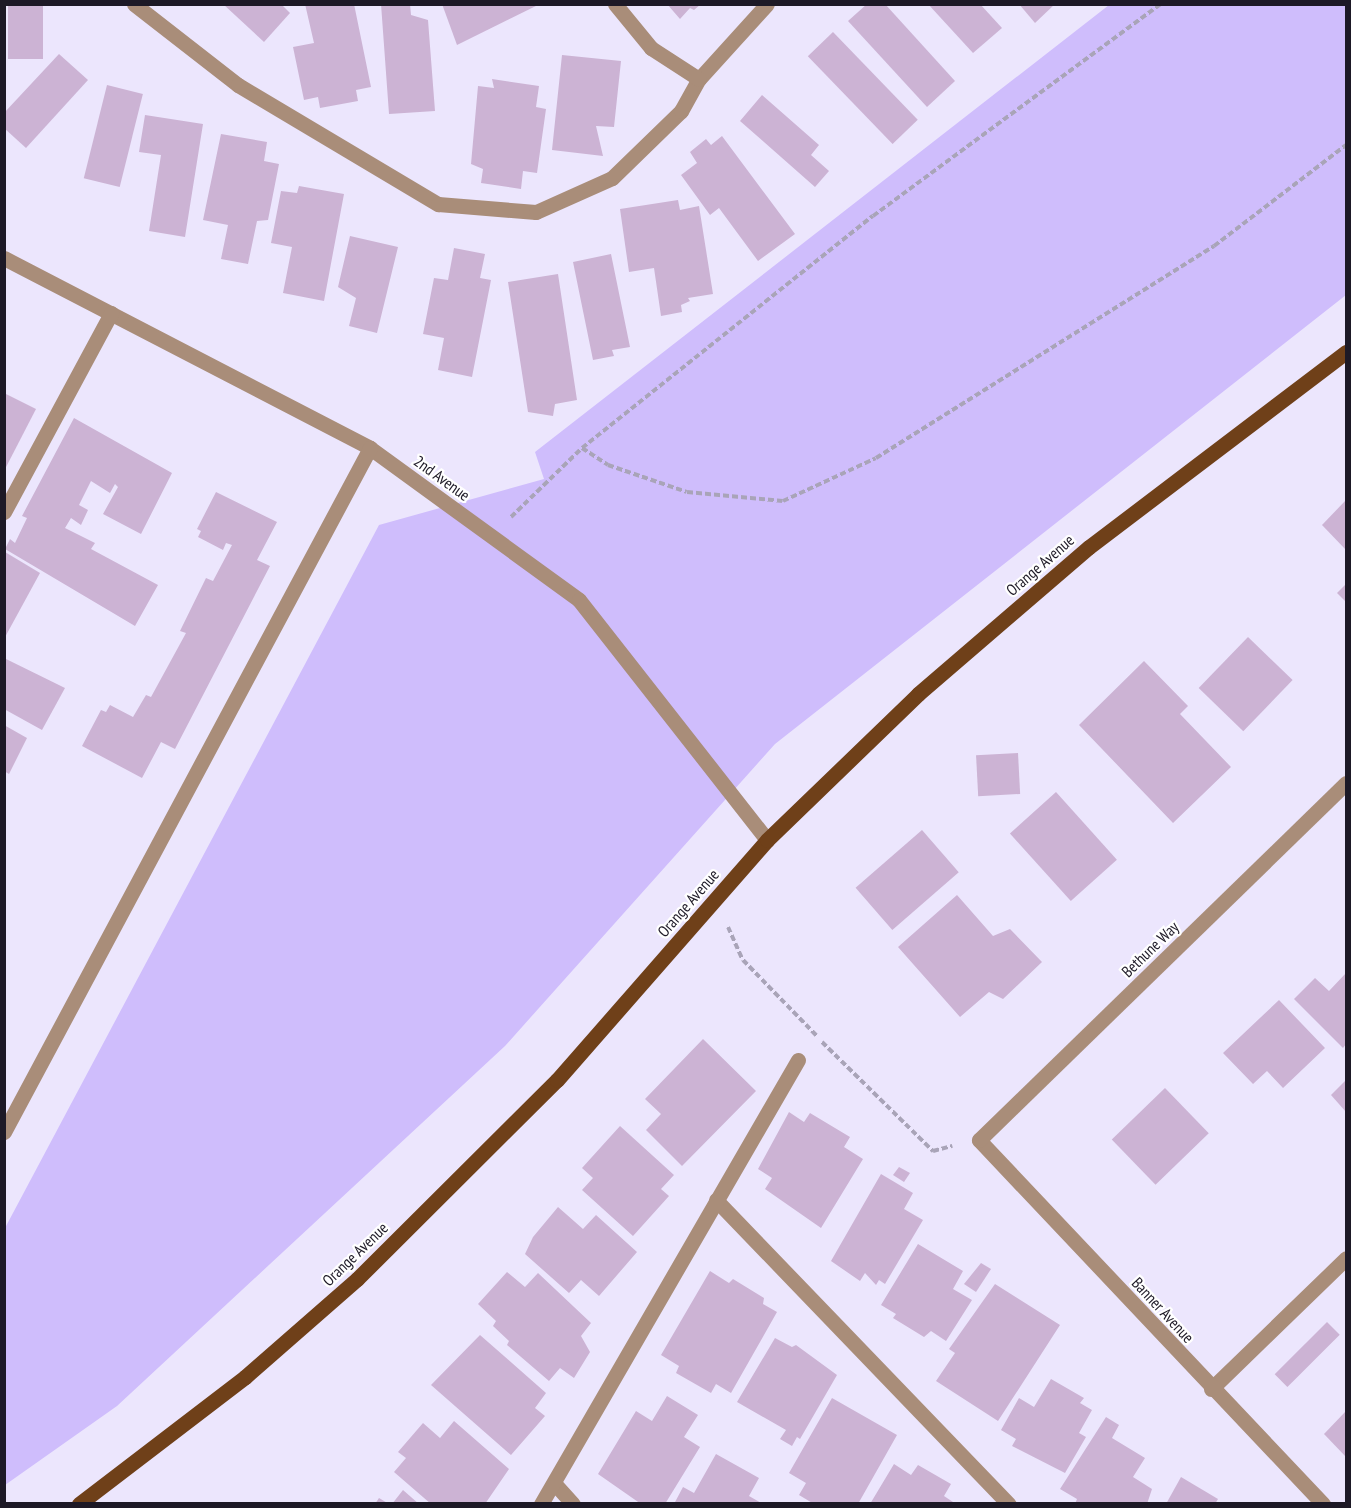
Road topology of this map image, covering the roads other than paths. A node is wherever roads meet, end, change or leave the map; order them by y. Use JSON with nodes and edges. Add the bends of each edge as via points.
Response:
{"nodes":[{"id":1,"x":134,"y":4,"type":"edge"},
{"id":2,"x":615,"y":4,"type":"edge"},
{"id":3,"x":767,"y":4,"type":"edge"},
{"id":4,"x":699,"y":80,"type":"junction"},
{"id":5,"x":4,"y":258,"type":"edge"},
{"id":6,"x":111,"y":313,"type":"junction"},
{"id":7,"x":1347,"y":352,"type":"edge"},
{"id":8,"x":370,"y":448,"type":"junction"},
{"id":9,"x":4,"y":512,"type":"edge"},
{"id":10,"x":1347,"y":783,"type":"edge"},
{"id":11,"x":767,"y":840,"type":"junction"},
{"id":12,"x":798,"y":1060,"type":"dead end"},
{"id":13,"x":4,"y":1132,"type":"edge"},
{"id":14,"x":979,"y":1140,"type":"joint"},
{"id":15,"x":716,"y":1200,"type":"junction"},
{"id":16,"x":1347,"y":1258,"type":"edge"},
{"id":17,"x":1211,"y":1389,"type":"junction"},
{"id":18,"x":554,"y":1483,"type":"junction"},
{"id":19,"x":80,"y":1503,"type":"edge"},
{"id":20,"x":542,"y":1503,"type":"edge"},
{"id":21,"x":573,"y":1503,"type":"edge"},
{"id":22,"x":1009,"y":1503,"type":"edge"},
{"id":23,"x":1323,"y":1503,"type":"edge"}],
"edges":[{"from":1,"to":4,"type":"street","via":[[238,85],[438,204],[536,212],[612,178],[681,111]]},
{"from":2,"to":4,"type":"street","via":[[651,48]]},
{"from":3,"to":4,"type":"street"},
{"from":5,"to":6,"type":"street","name":"2nd Avenue"},
{"from":6,"to":8,"type":"street","name":"2nd Avenue"},
{"from":6,"to":9,"type":"street"},
{"from":7,"to":11,"type":"main road","name":"Orange Avenue","via":[[1089,547],[918,694]]},
{"from":8,"to":11,"type":"street","name":"2nd Avenue","via":[[579,600]]},
{"from":8,"to":13,"type":"street"},
{"from":10,"to":14,"type":"street","name":"Bethune Way"},
{"from":11,"to":19,"type":"main road","name":"Orange Avenue","via":[[557,1080],[357,1279],[245,1377]]},
{"from":12,"to":15,"type":"street"},
{"from":14,"to":17,"type":"street","name":"Banner Avenue"},
{"from":15,"to":18,"type":"street"},
{"from":15,"to":22,"type":"street"},
{"from":16,"to":17,"type":"street"},
{"from":17,"to":23,"type":"street","name":"Banner Avenue"},
{"from":18,"to":20,"type":"street"},
{"from":18,"to":21,"type":"street"}]}
